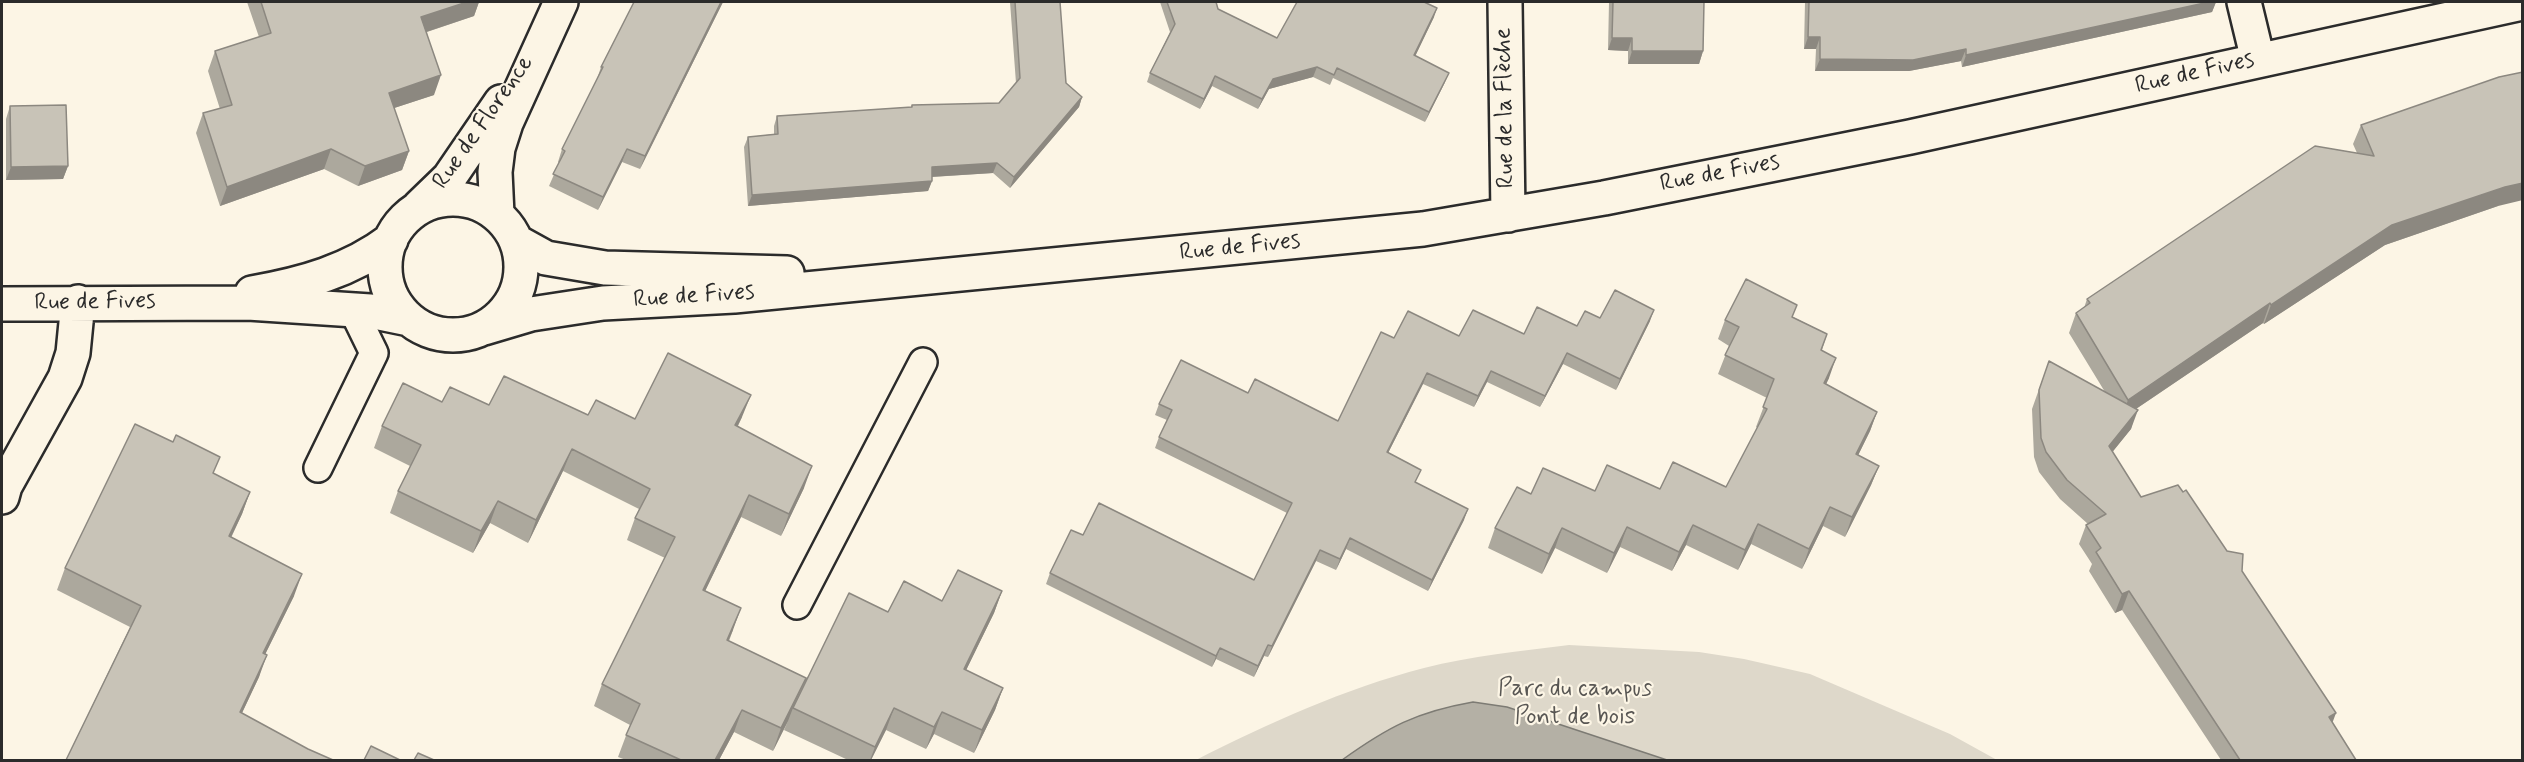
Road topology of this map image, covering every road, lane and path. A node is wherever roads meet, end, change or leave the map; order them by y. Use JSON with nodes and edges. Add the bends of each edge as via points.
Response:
{"nodes":[{"id":1,"x":1504,"y":2,"type":"edge"},
{"id":2,"x":2244,"y":2,"type":"edge"},
{"id":3,"x":2523,"y":3,"type":"edge"},
{"id":4,"x":554,"y":16,"type":"edge"},
{"id":5,"x":2258,"y":60,"type":"junction"},
{"id":6,"x":415,"y":211,"type":"junction"},
{"id":7,"x":497,"y":215,"type":"junction"},
{"id":8,"x":1508,"y":215,"type":"junction"},
{"id":9,"x":391,"y":240,"type":"junction"},
{"id":10,"x":517,"y":242,"type":"junction"},
{"id":11,"x":906,"y":278,"type":"junction"},
{"id":12,"x":78,"y":302,"type":"junction"},
{"id":13,"x":188,"y":302,"type":"junction"},
{"id":14,"x":2,"y":304,"type":"edge"},
{"id":15,"x":353,"y":310,"type":"junction"},
{"id":16,"x":409,"y":319,"type":"junction"},
{"id":17,"x":484,"y":328,"type":"junction"},
{"id":18,"x":923,"y":362,"type":"dead end"},
{"id":19,"x":318,"y":468,"type":"dead end"},
{"id":20,"x":2,"y":497,"type":"edge"},
{"id":21,"x":797,"y":605,"type":"dead end"}],
"edges":[{"from":1,"to":8,"type":"street","name":"Rue de la Flèche"},
{"from":2,"to":5,"type":"street"},
{"from":3,"to":5,"type":"street","name":"Rue de Fives"},
{"from":4,"to":6,"type":"street","name":"Rue de Florence","via":[[475,143],[449,178]]},
{"from":4,"to":7,"type":"street","name":"Rue de Florence","via":[[498,148]]},
{"from":5,"to":8,"type":"street","name":"Rue de Fives","via":[[1910,137]]},
{"from":6,"to":7,"type":"street","via":[[442,200],[457,200],[471,201]]},
{"from":6,"to":9,"type":"street"},
{"from":7,"to":10,"type":"street"},
{"from":8,"to":11,"type":"street","name":"Rue de Fives","via":[[1378,235]]},
{"from":9,"to":13,"type":"street","name":"Rue de Fives","via":[[359,262],[312,280]]},
{"from":9,"to":16,"type":"street","via":[[385,263],[388,288]]},
{"from":10,"to":11,"type":"street","name":"Rue de Fives","via":[[546,258],[605,268]]},
{"from":10,"to":17,"type":"street","via":[[521,275],[517,291],[509,306]]},
{"from":11,"to":17,"type":"street","name":"Rue de Fives","via":[[734,296],[603,303],[531,314]]},
{"from":12,"to":13,"type":"street","name":"Rue de Fives"},
{"from":12,"to":14,"type":"street","name":"Rue de Fives"},
{"from":12,"to":20,"type":"street","via":[[65,378]]},
{"from":13,"to":15,"type":"street","name":"Rue de Fives"},
{"from":15,"to":16,"type":"street","name":"Rue de Fives"},
{"from":15,"to":19,"type":"lane","via":[[374,353]]},
{"from":16,"to":17,"type":"street","via":[[422,328],[445,334]]},
{"from":18,"to":21,"type":"lane"}]}
